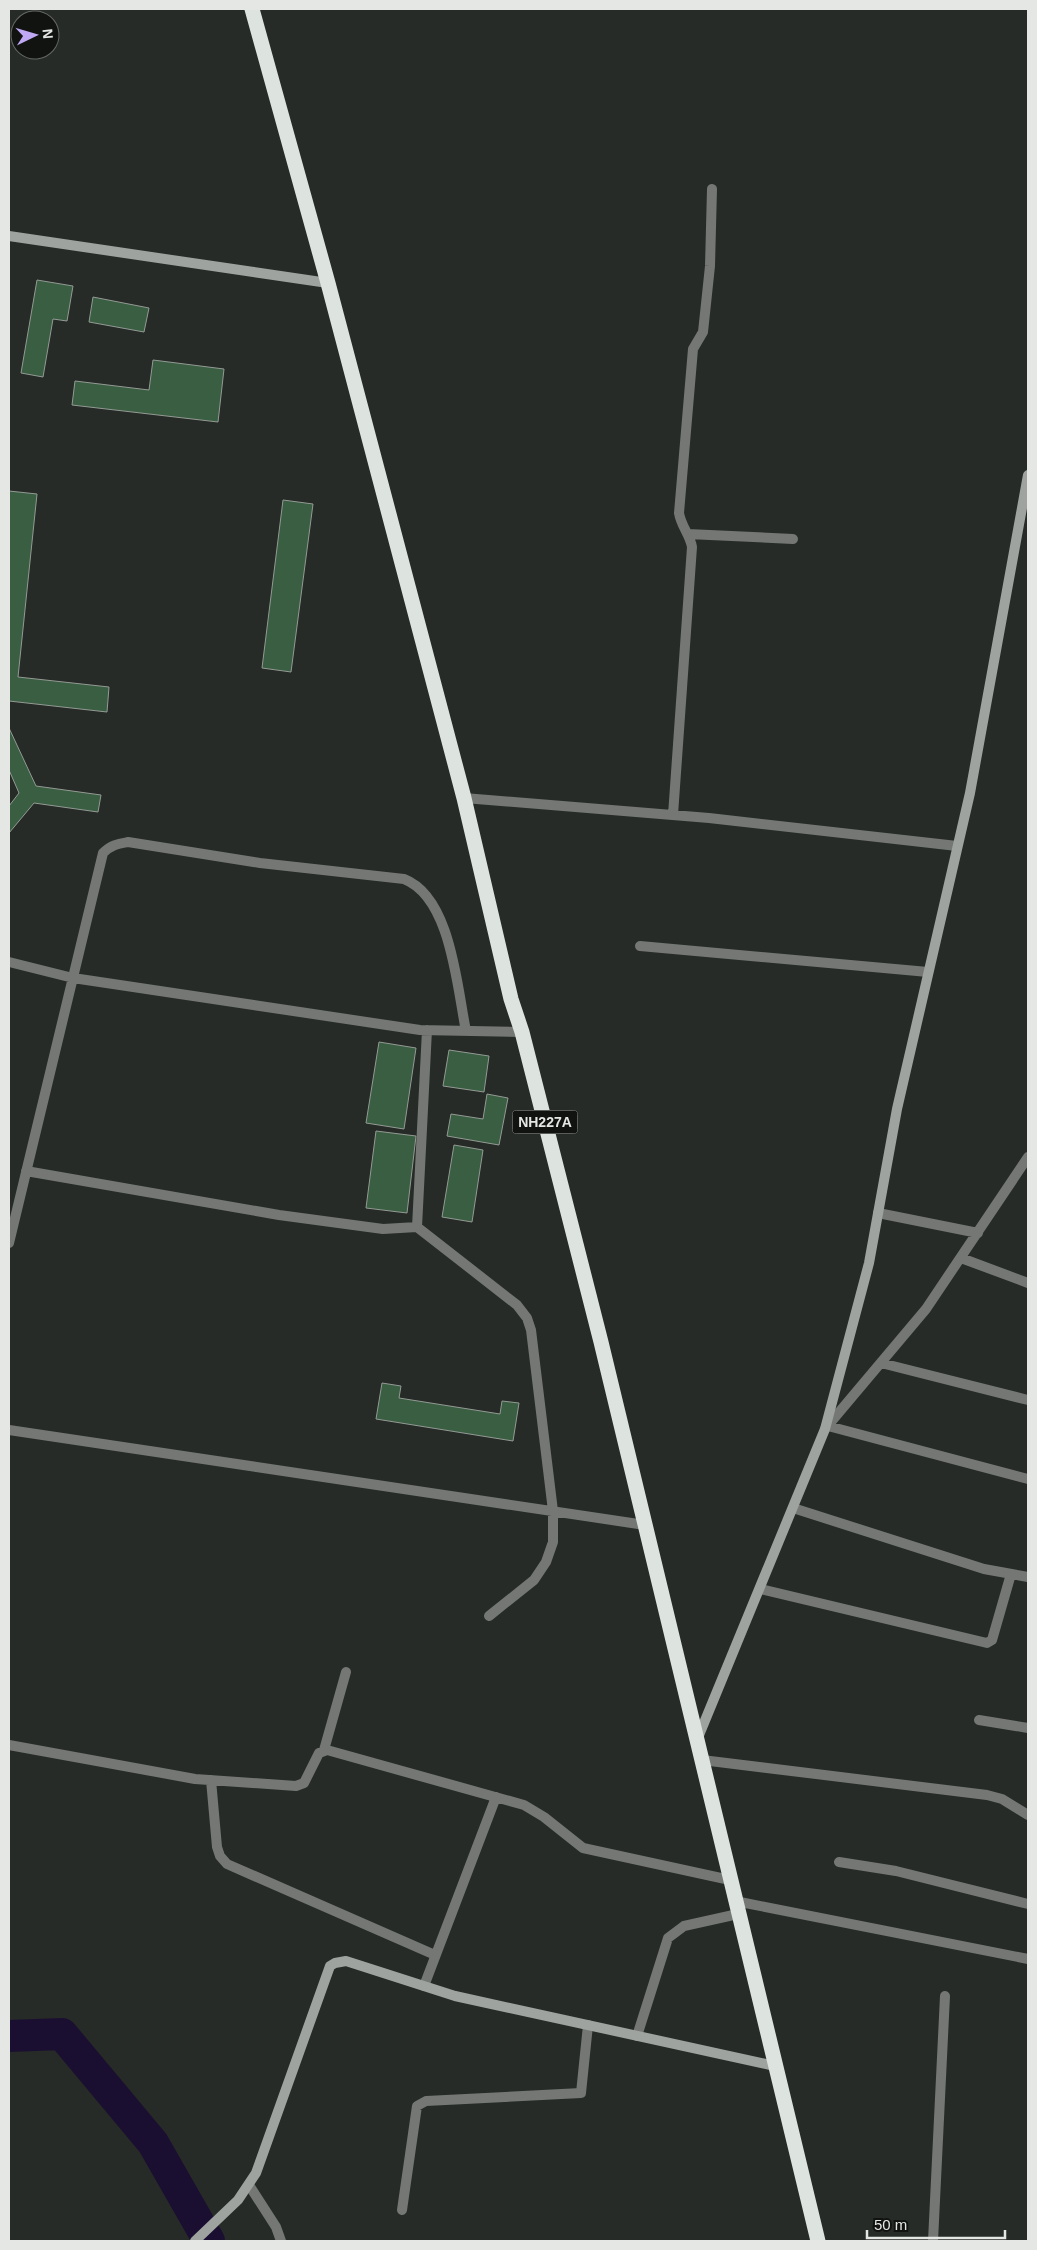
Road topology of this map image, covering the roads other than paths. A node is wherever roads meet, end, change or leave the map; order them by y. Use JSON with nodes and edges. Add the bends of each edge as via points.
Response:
{"nodes":[{"id":1,"x":252,"y":9,"type":"edge"},
{"id":2,"x":712,"y":189,"type":"dead end"},
{"id":3,"x":9,"y":236,"type":"edge"},
{"id":4,"x":328,"y":283,"type":"junction"},
{"id":5,"x":1028,"y":475,"type":"edge"},
{"id":6,"x":688,"y":534,"type":"junction"},
{"id":7,"x":793,"y":539,"type":"dead end"},
{"id":8,"x":464,"y":798,"type":"junction"},
{"id":9,"x":673,"y":816,"type":"junction"},
{"id":10,"x":957,"y":846,"type":"junction"},
{"id":11,"x":640,"y":946,"type":"dead end"},
{"id":12,"x":9,"y":962,"type":"edge"},
{"id":13,"x":928,"y":972,"type":"junction"},
{"id":14,"x":73,"y":978,"type":"junction"},
{"id":15,"x":426,"y":1030,"type":"junction"},
{"id":16,"x":466,"y":1031,"type":"junction"},
{"id":17,"x":522,"y":1032,"type":"junction"},
{"id":18,"x":1028,"y":1157,"type":"edge"},
{"id":19,"x":26,"y":1171,"type":"junction"},
{"id":20,"x":878,"y":1212,"type":"junction"},
{"id":21,"x":417,"y":1228,"type":"junction"},
{"id":22,"x":978,"y":1233,"type":"junction"},
{"id":23,"x":9,"y":1243,"type":"edge"},
{"id":24,"x":961,"y":1258,"type":"junction"},
{"id":25,"x":1028,"y":1283,"type":"edge"},
{"id":26,"x":881,"y":1363,"type":"junction"},
{"id":27,"x":1028,"y":1400,"type":"edge"},
{"id":28,"x":827,"y":1428,"type":"junction"},
{"id":29,"x":9,"y":1430,"type":"edge"},
{"id":30,"x":1028,"y":1479,"type":"edge"},
{"id":31,"x":794,"y":1508,"type":"junction"},
{"id":32,"x":552,"y":1511,"type":"junction"},
{"id":33,"x":645,"y":1525,"type":"junction"},
{"id":34,"x":1011,"y":1574,"type":"junction"},
{"id":35,"x":1028,"y":1578,"type":"edge"},
{"id":36,"x":760,"y":1589,"type":"junction"},
{"id":37,"x":489,"y":1616,"type":"dead end"},
{"id":38,"x":346,"y":1672,"type":"dead end"},
{"id":39,"x":979,"y":1720,"type":"dead end"},
{"id":40,"x":1028,"y":1728,"type":"edge"},
{"id":41,"x":697,"y":1740,"type":"junction"},
{"id":42,"x":9,"y":1745,"type":"edge"},
{"id":43,"x":324,"y":1750,"type":"junction"},
{"id":44,"x":702,"y":1760,"type":"junction"},
{"id":45,"x":210,"y":1780,"type":"junction"},
{"id":46,"x":496,"y":1797,"type":"junction"},
{"id":47,"x":1028,"y":1815,"type":"edge"},
{"id":48,"x":838,"y":1862,"type":"dead end"},
{"id":49,"x":730,"y":1880,"type":"junction"},
{"id":50,"x":1028,"y":1904,"type":"edge"},
{"id":51,"x":736,"y":1908,"type":"junction"},
{"id":52,"x":436,"y":1955,"type":"junction"},
{"id":53,"x":1028,"y":1959,"type":"edge"},
{"id":54,"x":424,"y":1986,"type":"junction"},
{"id":55,"x":945,"y":1996,"type":"dead end"},
{"id":56,"x":588,"y":2025,"type":"junction"},
{"id":57,"x":637,"y":2036,"type":"junction"},
{"id":58,"x":775,"y":2066,"type":"junction"},
{"id":59,"x":249,"y":2185,"type":"junction"},
{"id":60,"x":402,"y":2210,"type":"dead end"},
{"id":61,"x":195,"y":2241,"type":"edge"},
{"id":62,"x":281,"y":2241,"type":"edge"},
{"id":63,"x":818,"y":2241,"type":"edge"},
{"id":64,"x":934,"y":2241,"type":"edge"}],
"edges":[{"from":1,"to":4,"type":"highway","number":"NH227A"},
{"from":2,"to":6,"type":"street","via":[[710,266],[703,332],[693,349],[679,513]]},
{"from":3,"to":4,"type":"street"},
{"from":4,"to":8,"type":"highway","number":"NH227A"},
{"from":5,"to":10,"type":"street","via":[[970,793]]},
{"from":6,"to":7,"type":"street"},
{"from":6,"to":9,"type":"street","via":[[692,547]]},
{"from":8,"to":9,"type":"street"},
{"from":8,"to":17,"type":"highway","number":"NH227A","via":[[510,999]]},
{"from":9,"to":10,"type":"street"},
{"from":10,"to":13,"type":"street"},
{"from":11,"to":13,"type":"street"},
{"from":12,"to":14,"type":"street"},
{"from":13,"to":20,"type":"street"},
{"from":14,"to":15,"type":"street"},
{"from":14,"to":16,"type":"street","via":[[103,853],[116,844],[128,842],[260,863],[404,879],[424,891],[434,904],[448,940]]},
{"from":14,"to":19,"type":"street"},
{"from":15,"to":16,"type":"street"},
{"from":15,"to":21,"type":"street"},
{"from":16,"to":17,"type":"street"},
{"from":17,"to":33,"type":"highway","number":"NH227A"},
{"from":18,"to":22,"type":"street"},
{"from":19,"to":21,"type":"street","via":[[279,1215],[383,1229]]},
{"from":19,"to":23,"type":"street"},
{"from":20,"to":22,"type":"street"},
{"from":20,"to":28,"type":"street","via":[[869,1263]]},
{"from":21,"to":32,"type":"street","via":[[507,1296],[527,1318]]},
{"from":22,"to":24,"type":"street"},
{"from":24,"to":25,"type":"street"},
{"from":24,"to":26,"type":"street","via":[[926,1309]]},
{"from":26,"to":27,"type":"street"},
{"from":26,"to":28,"type":"street"},
{"from":28,"to":30,"type":"street"},
{"from":28,"to":31,"type":"street"},
{"from":29,"to":32,"type":"street"},
{"from":31,"to":34,"type":"street","via":[[984,1569]]},
{"from":31,"to":36,"type":"street"},
{"from":32,"to":33,"type":"street"},
{"from":32,"to":37,"type":"street","via":[[552,1542],[546,1562],[534,1580]]},
{"from":33,"to":41,"type":"highway","number":"NH227A"},
{"from":34,"to":35,"type":"street"},
{"from":34,"to":36,"type":"street","via":[[992,1640],[987,1643]]},
{"from":36,"to":41,"type":"street"},
{"from":38,"to":43,"type":"street"},
{"from":39,"to":40,"type":"street"},
{"from":41,"to":44,"type":"highway","number":"NH227A"},
{"from":42,"to":45,"type":"street"},
{"from":43,"to":45,"type":"street","via":[[299,1786]]},
{"from":43,"to":46,"type":"street"},
{"from":44,"to":47,"type":"street","via":[[987,1795],[1002,1799]]},
{"from":44,"to":49,"type":"highway","number":"NH227A"},
{"from":45,"to":52,"type":"street","via":[[217,1847],[228,1864]]},
{"from":46,"to":49,"type":"street","via":[[535,1811],[583,1848]]},
{"from":46,"to":52,"type":"street"},
{"from":48,"to":50,"type":"street","via":[[896,1871]]},
{"from":49,"to":51,"type":"highway","number":"NH227A"},
{"from":51,"to":53,"type":"street"},
{"from":51,"to":57,"type":"street","via":[[684,1926],[668,1938]]},
{"from":51,"to":58,"type":"highway","number":"NH227A"},
{"from":52,"to":54,"type":"street"},
{"from":54,"to":56,"type":"street","via":[[455,1996]]},
{"from":54,"to":59,"type":"street","via":[[346,1961],[330,1966]]},
{"from":55,"to":64,"type":"street"},
{"from":56,"to":57,"type":"street"},
{"from":56,"to":60,"type":"street","via":[[581,2093],[426,2101],[417,2106]]},
{"from":57,"to":58,"type":"street"},
{"from":58,"to":63,"type":"highway","number":"NH227A"},
{"from":59,"to":61,"type":"street"},
{"from":59,"to":62,"type":"street","via":[[276,2227]]}]}
